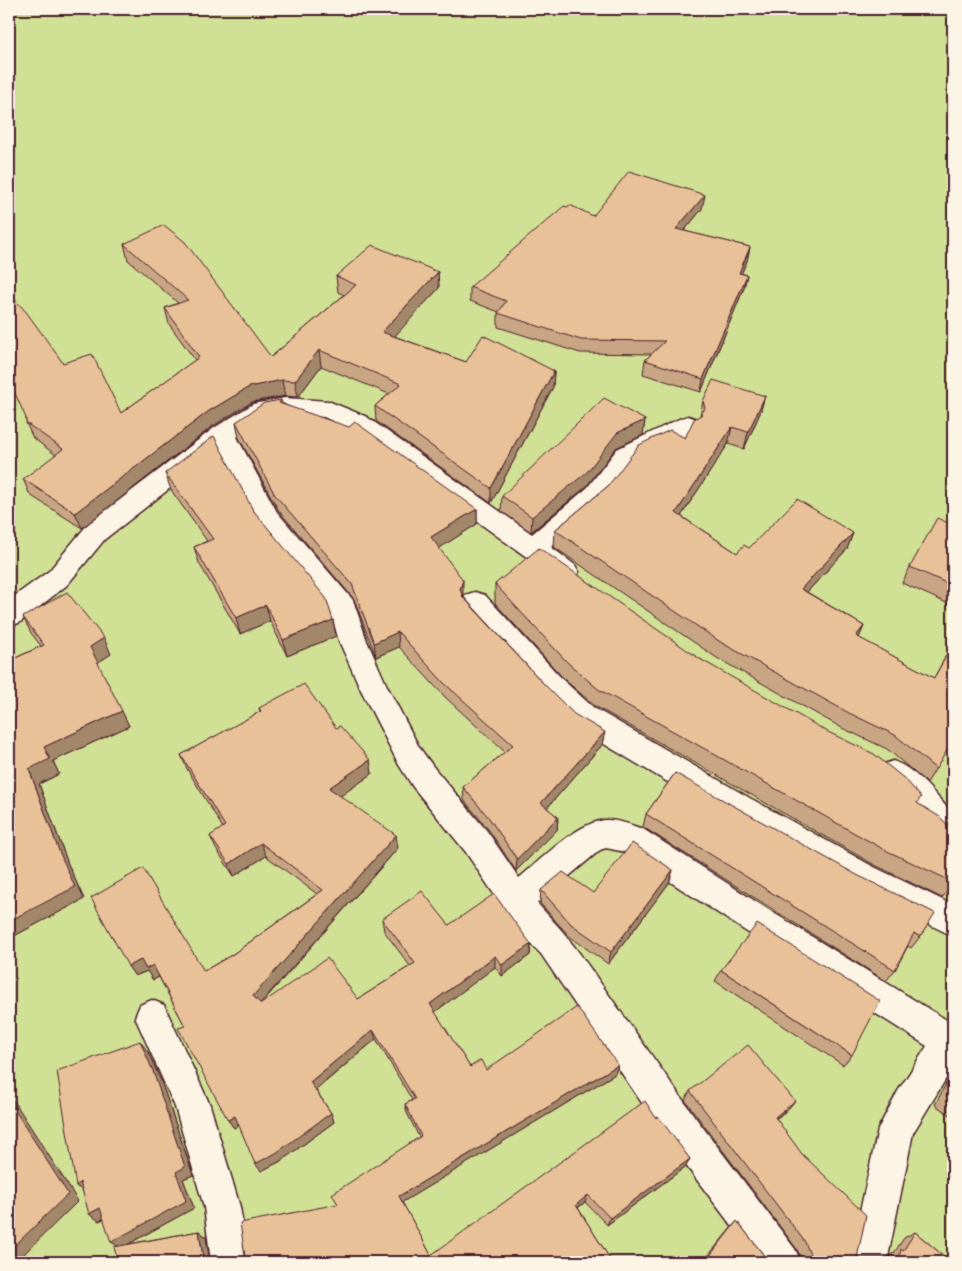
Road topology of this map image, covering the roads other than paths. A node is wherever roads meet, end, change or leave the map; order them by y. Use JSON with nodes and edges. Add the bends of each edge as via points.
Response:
{"nodes":[{"id":1,"x":688,"y":425,"type":"dead end"},
{"id":2,"x":223,"y":434,"type":"junction"},
{"id":3,"x":532,"y":548,"type":"junction"},
{"id":4,"x":587,"y":586,"type":"edge"},
{"id":5,"x":475,"y":603,"type":"dead end"},
{"id":6,"x":9,"y":614,"type":"edge"},
{"id":7,"x":876,"y":760,"type":"edge"},
{"id":8,"x":953,"y":835,"type":"edge"},
{"id":9,"x":516,"y":900,"type":"junction"},
{"id":10,"x":953,"y":921,"type":"edge"},
{"id":11,"x":152,"y":1017,"type":"dead end"},
{"id":12,"x":952,"y":1041,"type":"edge"},
{"id":13,"x":230,"y":1262,"type":"edge"},
{"id":14,"x":782,"y":1262,"type":"edge"},
{"id":15,"x":868,"y":1262,"type":"edge"}],
"edges":[{"from":1,"to":3,"type":"street","via":[[626,455],[596,495]]},
{"from":2,"to":3,"type":"street","via":[[261,410],[299,406],[328,409],[358,423]]},
{"from":2,"to":6,"type":"street","via":[[96,532],[58,578]]},
{"from":2,"to":9,"type":"street","via":[[268,519],[343,608],[353,640],[410,756],[424,778],[476,840]]},
{"from":3,"to":4,"type":"street"},
{"from":5,"to":10,"type":"street","via":[[584,717],[861,876]]},
{"from":7,"to":8,"type":"street","via":[[908,786]]},
{"from":9,"to":12,"type":"street","via":[[590,839],[606,834],[632,840]]},
{"from":9,"to":14,"type":"street","via":[[531,922],[552,943],[682,1130]]},
{"from":11,"to":13,"type":"street","via":[[192,1105],[222,1208]]},
{"from":12,"to":15,"type":"street","via":[[896,1129]]}]}
